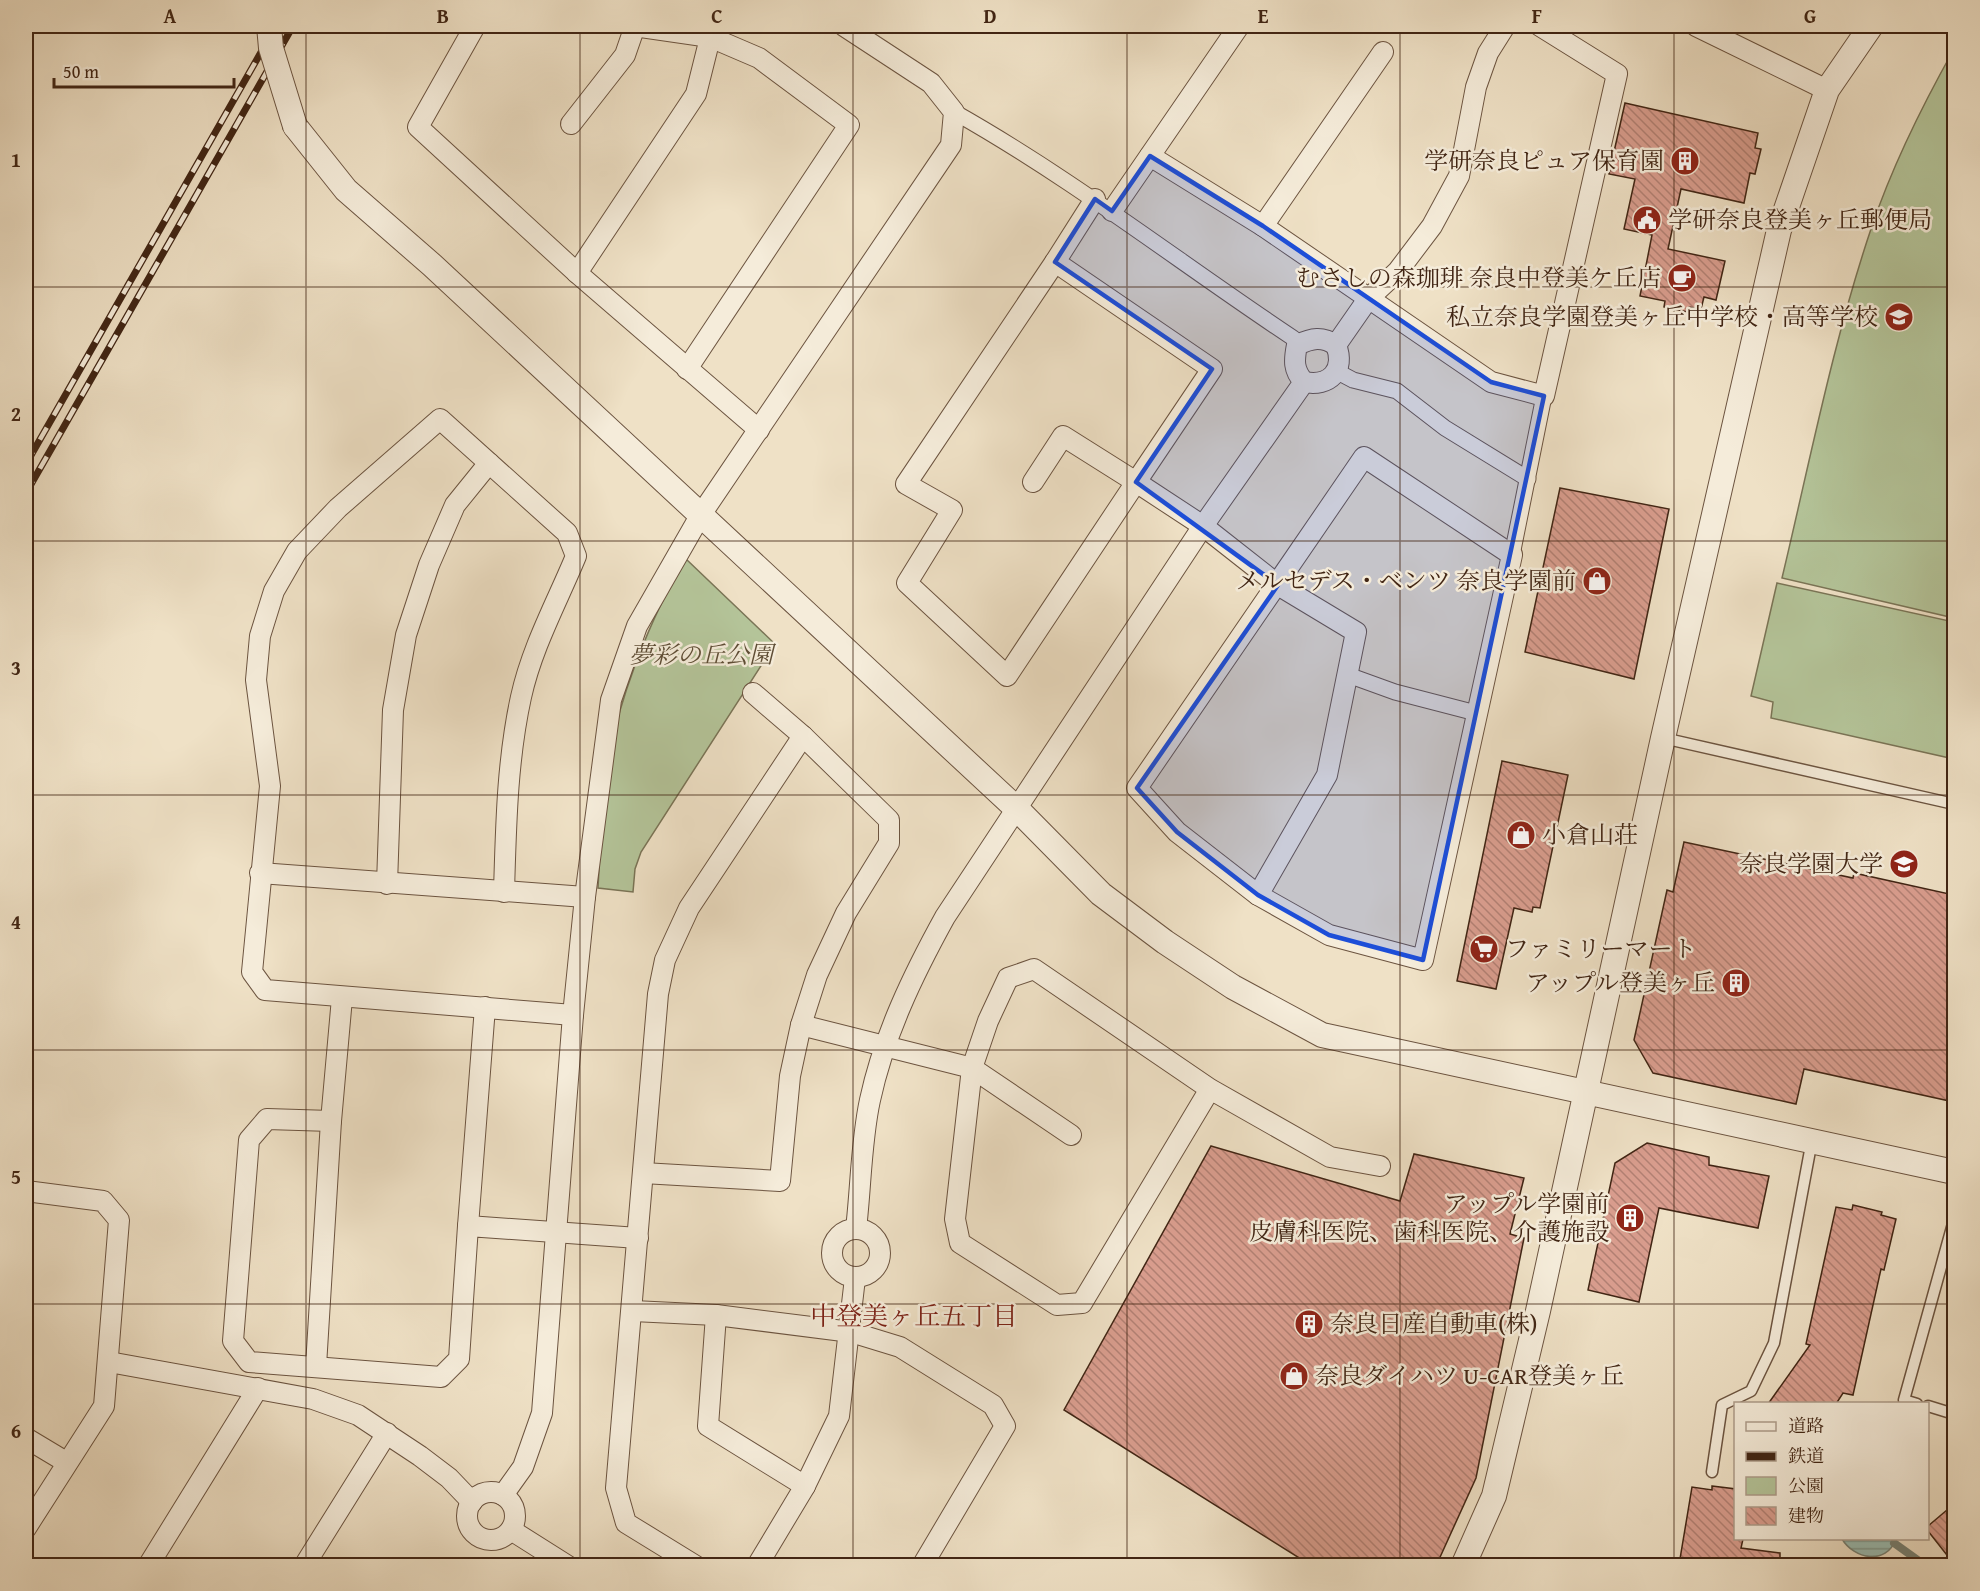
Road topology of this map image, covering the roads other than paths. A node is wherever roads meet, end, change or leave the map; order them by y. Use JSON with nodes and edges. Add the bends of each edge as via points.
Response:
{"nodes":[{"id":1,"x":269,"y":26,"type":"edge"},
{"id":2,"x":475,"y":26,"type":"edge"},
{"id":3,"x":635,"y":26,"type":"edge"},
{"id":4,"x":844,"y":26,"type":"edge"},
{"id":5,"x":1239,"y":26,"type":"edge"},
{"id":6,"x":1505,"y":26,"type":"edge"},
{"id":7,"x":1540,"y":26,"type":"edge"},
{"id":8,"x":1695,"y":26,"type":"edge"},
{"id":9,"x":1871,"y":26,"type":"edge"},
{"id":10,"x":712,"y":32,"type":"edge"},
{"id":11,"x":1383,"y":52,"type":"dead end"},
{"id":12,"x":1827,"y":90,"type":"junction"},
{"id":13,"x":954,"y":112,"type":"junction"},
{"id":14,"x":571,"y":124,"type":"dead end"},
{"id":15,"x":1150,"y":156,"type":"junction"},
{"id":16,"x":1095,"y":199,"type":"junction"},
{"id":17,"x":1112,"y":211,"type":"junction"},
{"id":18,"x":1263,"y":226,"type":"junction"},
{"id":19,"x":1055,"y":262,"type":"junction"},
{"id":20,"x":577,"y":273,"type":"junction"},
{"id":21,"x":1368,"y":299,"type":"junction"},
{"id":22,"x":1297,"y":345,"type":"junction"},
{"id":23,"x":1336,"y":345,"type":"junction"},
{"id":24,"x":687,"y":369,"type":"junction"},
{"id":25,"x":1336,"y":371,"type":"junction"},
{"id":26,"x":1304,"y":382,"type":"junction"},
{"id":27,"x":1544,"y":396,"type":"junction"},
{"id":28,"x":759,"y":430,"type":"junction"},
{"id":29,"x":489,"y":463,"type":"junction"},
{"id":30,"x":1528,"y":478,"type":"junction"},
{"id":31,"x":1033,"y":482,"type":"dead end"},
{"id":32,"x":1136,"y":482,"type":"junction"},
{"id":33,"x":700,"y":516,"type":"junction"},
{"id":34,"x":1203,"y":526,"type":"junction"},
{"id":35,"x":1512,"y":555,"type":"junction"},
{"id":36,"x":1278,"y":585,"type":"junction"},
{"id":37,"x":1348,"y":675,"type":"junction"},
{"id":38,"x":753,"y":693,"type":"dead end"},
{"id":39,"x":1476,"y":713,"type":"junction"},
{"id":40,"x":803,"y":736,"type":"junction"},
{"id":41,"x":1663,"y":738,"type":"junction"},
{"id":42,"x":1954,"y":804,"type":"edge"},
{"id":43,"x":1018,"y":810,"type":"junction"},
{"id":44,"x":260,"y":873,"type":"junction"},
{"id":45,"x":387,"y":884,"type":"junction"},
{"id":46,"x":504,"y":892,"type":"junction"},
{"id":47,"x":1258,"y":895,"type":"junction"},
{"id":48,"x":585,"y":897,"type":"junction"},
{"id":49,"x":342,"y":998,"type":"junction"},
{"id":50,"x":485,"y":1007,"type":"junction"},
{"id":51,"x":573,"y":1015,"type":"junction"},
{"id":52,"x":801,"y":1025,"type":"junction"},
{"id":53,"x":885,"y":1045,"type":"junction"},
{"id":54,"x":972,"y":1068,"type":"junction"},
{"id":55,"x":1210,"y":1089,"type":"junction"},
{"id":56,"x":1586,"y":1093,"type":"junction"},
{"id":57,"x":331,"y":1121,"type":"junction"},
{"id":58,"x":1071,"y":1135,"type":"dead end"},
{"id":59,"x":1812,"y":1140,"type":"junction"},
{"id":60,"x":1380,"y":1166,"type":"dead end"},
{"id":61,"x":1954,"y":1172,"type":"edge"},
{"id":62,"x":644,"y":1173,"type":"junction"},
{"id":63,"x":26,"y":1191,"type":"edge"},
{"id":64,"x":1954,"y":1220,"type":"edge"},
{"id":65,"x":468,"y":1226,"type":"junction"},
{"id":66,"x":856,"y":1229,"type":"junction"},
{"id":67,"x":557,"y":1232,"type":"junction"},
{"id":68,"x":638,"y":1238,"type":"junction"},
{"id":69,"x":855,"y":1278,"type":"junction"},
{"id":70,"x":633,"y":1311,"type":"junction"},
{"id":71,"x":716,"y":1315,"type":"junction"},
{"id":72,"x":851,"y":1332,"type":"junction"},
{"id":73,"x":109,"y":1362,"type":"junction"},
{"id":74,"x":316,"y":1366,"type":"junction"},
{"id":75,"x":258,"y":1388,"type":"junction"},
{"id":76,"x":1903,"y":1402,"type":"edge"},
{"id":77,"x":1929,"y":1406,"type":"edge"},
{"id":78,"x":1954,"y":1414,"type":"edge"},
{"id":79,"x":387,"y":1433,"type":"junction"},
{"id":80,"x":26,"y":1438,"type":"edge"},
{"id":81,"x":66,"y":1462,"type":"junction"},
{"id":82,"x":1712,"y":1472,"type":"dead end"},
{"id":83,"x":805,"y":1486,"type":"junction"},
{"id":84,"x":503,"y":1495,"type":"junction"},
{"id":85,"x":472,"y":1502,"type":"junction"},
{"id":86,"x":26,"y":1528,"type":"edge"},
{"id":87,"x":511,"y":1530,"type":"junction"},
{"id":88,"x":148,"y":1566,"type":"edge"},
{"id":89,"x":304,"y":1566,"type":"edge"},
{"id":90,"x":568,"y":1566,"type":"edge"},
{"id":91,"x":696,"y":1566,"type":"edge"},
{"id":92,"x":757,"y":1566,"type":"edge"},
{"id":93,"x":922,"y":1566,"type":"edge"},
{"id":94,"x":1463,"y":1566,"type":"edge"}],
"edges":[{"from":1,"to":33,"type":"street","bridge":true,"via":[[295,126],[346,190],[432,265]]},
{"from":2,"to":20,"type":"street","via":[[418,127]]},
{"from":3,"to":10,"type":"street"},
{"from":3,"to":14,"type":"street","via":[[624,54]]},
{"from":4,"to":13,"type":"street","via":[[930,83]]},
{"from":5,"to":15,"type":"street"},
{"from":6,"to":21,"type":"street","via":[[1488,53],[1476,87],[1459,176],[1425,235],[1398,271]]},
{"from":7,"to":27,"type":"street","via":[[1617,74]]},
{"from":8,"to":12,"type":"street"},
{"from":9,"to":12,"type":"street"},
{"from":10,"to":20,"type":"street","via":[[696,94]]},
{"from":10,"to":24,"type":"street","via":[[759,58],[849,125]]},
{"from":11,"to":18,"type":"street"},
{"from":12,"to":41,"type":"street","via":[[1779,230]]},
{"from":13,"to":16,"type":"street"},
{"from":13,"to":28,"type":"street","via":[[951,145]]},
{"from":15,"to":17,"type":"street"},
{"from":15,"to":18,"type":"street"},
{"from":16,"to":17,"type":"street"},
{"from":16,"to":19,"type":"street"},
{"from":17,"to":22,"type":"street","via":[[1293,338]]},
{"from":18,"to":21,"type":"street"},
{"from":19,"to":32,"type":"street","via":[[1212,369]]},
{"from":19,"to":32,"type":"street","via":[[906,484],[952,510],[907,583],[1007,676]]},
{"from":20,"to":24,"type":"street"},
{"from":21,"to":23,"type":"street"},
{"from":21,"to":27,"type":"street","via":[[1491,382]]},
{"from":22,"to":23,"type":"street","via":[[1310,339],[1326,339]]},
{"from":22,"to":26,"type":"street","via":[[1296,374]]},
{"from":23,"to":25,"type":"street","via":[[1340,356]]},
{"from":24,"to":28,"type":"street"},
{"from":25,"to":26,"type":"street","via":[[1325,382]]},
{"from":25,"to":30,"type":"street","via":[[1353,380],[1397,391],[1445,428]]},
{"from":26,"to":34,"type":"street"},
{"from":27,"to":30,"type":"street"},
{"from":28,"to":33,"type":"street"},
{"from":29,"to":44,"type":"street","via":[[440,419],[338,508],[297,551],[274,591],[260,636],[256,680],[270,786]]},
{"from":29,"to":45,"type":"street","via":[[455,505],[429,565],[406,635],[393,710]]},
{"from":29,"to":46,"type":"street","via":[[567,533],[576,556],[543,631],[521,695],[508,777]]},
{"from":30,"to":35,"type":"street"},
{"from":31,"to":32,"type":"street","via":[[1064,436]]},
{"from":32,"to":34,"type":"street"},
{"from":33,"to":43,"type":"street"},
{"from":33,"to":48,"type":"street","via":[[637,626],[611,700]]},
{"from":34,"to":36,"type":"street"},
{"from":34,"to":43,"type":"street"},
{"from":35,"to":36,"type":"street","via":[[1364,457]]},
{"from":35,"to":39,"type":"street"},
{"from":36,"to":37,"type":"street","via":[[1356,632]]},
{"from":36,"to":47,"type":"street","via":[[1137,788],[1178,832]]},
{"from":37,"to":39,"type":"street"},
{"from":37,"to":47,"type":"street","via":[[1327,775]]},
{"from":38,"to":40,"type":"street"},
{"from":39,"to":47,"type":"street","via":[[1423,960],[1329,935]]},
{"from":40,"to":52,"type":"street","via":[[889,820],[889,843],[846,913]]},
{"from":40,"to":62,"type":"street","via":[[689,908],[664,960]]},
{"from":41,"to":42,"type":"lane"},
{"from":41,"to":56,"type":"street"},
{"from":43,"to":53,"type":"street","via":[[945,917],[916,970]]},
{"from":43,"to":56,"type":"street","via":[[1101,894],[1233,987],[1322,1035]]},
{"from":44,"to":45,"type":"street"},
{"from":44,"to":49,"type":"street","via":[[252,972],[265,990]]},
{"from":45,"to":46,"type":"street"},
{"from":46,"to":48,"type":"street"},
{"from":48,"to":51,"type":"street"},
{"from":49,"to":50,"type":"street"},
{"from":49,"to":57,"type":"street"},
{"from":50,"to":51,"type":"street"},
{"from":50,"to":65,"type":"street"},
{"from":51,"to":67,"type":"street"},
{"from":52,"to":53,"type":"street"},
{"from":52,"to":62,"type":"street","via":[[790,1076],[780,1181]]},
{"from":53,"to":54,"type":"street"},
{"from":53,"to":66,"type":"street","via":[[870,1102]]},
{"from":54,"to":55,"type":"street","via":[[1008,978],[1034,969]]},
{"from":54,"to":55,"type":"street","via":[[955,1219],[960,1243],[1058,1305],[1082,1303]]},
{"from":54,"to":58,"type":"street"},
{"from":55,"to":60,"type":"street","via":[[1330,1157]]},
{"from":56,"to":59,"type":"street"},
{"from":56,"to":94,"type":"street","via":[[1494,1496]]},
{"from":57,"to":74,"type":"street"},
{"from":57,"to":74,"type":"street","via":[[267,1119],[249,1140],[233,1341],[249,1362]]},
{"from":59,"to":61,"type":"street"},
{"from":59,"to":82,"type":"lane","via":[[1774,1343],[1751,1391],[1722,1405]]},
{"from":62,"to":68,"type":"street"},
{"from":63,"to":73,"type":"street","via":[[103,1201],[119,1220]]},
{"from":64,"to":76,"type":"lane"},
{"from":65,"to":67,"type":"street"},
{"from":65,"to":74,"type":"street","via":[[459,1359],[441,1377]]},
{"from":66,"to":69,"type":"street","via":[[877,1241],[880,1258],[871,1272]]},
{"from":66,"to":69,"type":"street","via":[[842,1233],[831,1253],[841,1273]]},
{"from":67,"to":68,"type":"street"},
{"from":67,"to":84,"type":"street","via":[[542,1413],[523,1467]]},
{"from":68,"to":70,"type":"street"},
{"from":69,"to":72,"type":"street"},
{"from":70,"to":71,"type":"street"},
{"from":70,"to":91,"type":"street","via":[[616,1488],[626,1523]]},
{"from":71,"to":72,"type":"street"},
{"from":71,"to":83,"type":"street","via":[[708,1426]]},
{"from":72,"to":83,"type":"street","via":[[838,1416]]},
{"from":72,"to":93,"type":"street","via":[[900,1347],[993,1405],[1005,1426]]},
{"from":73,"to":75,"type":"street"},
{"from":73,"to":81,"type":"street","via":[[104,1406]]},
{"from":75,"to":79,"type":"street","via":[[358,1415]]},
{"from":75,"to":88,"type":"street"},
{"from":77,"to":78,"type":"lane"},
{"from":79,"to":85,"type":"street","via":[[448,1478]]},
{"from":79,"to":89,"type":"street"},
{"from":80,"to":81,"type":"street"},
{"from":81,"to":86,"type":"street"},
{"from":83,"to":92,"type":"street"},
{"from":84,"to":85,"type":"street","via":[[483,1494]]},
{"from":84,"to":87,"type":"street","via":[[516,1515]]},
{"from":85,"to":87,"type":"street","via":[[468,1524],[477,1536],[484,1540],[499,1539]]},
{"from":87,"to":90,"type":"street"}]}
